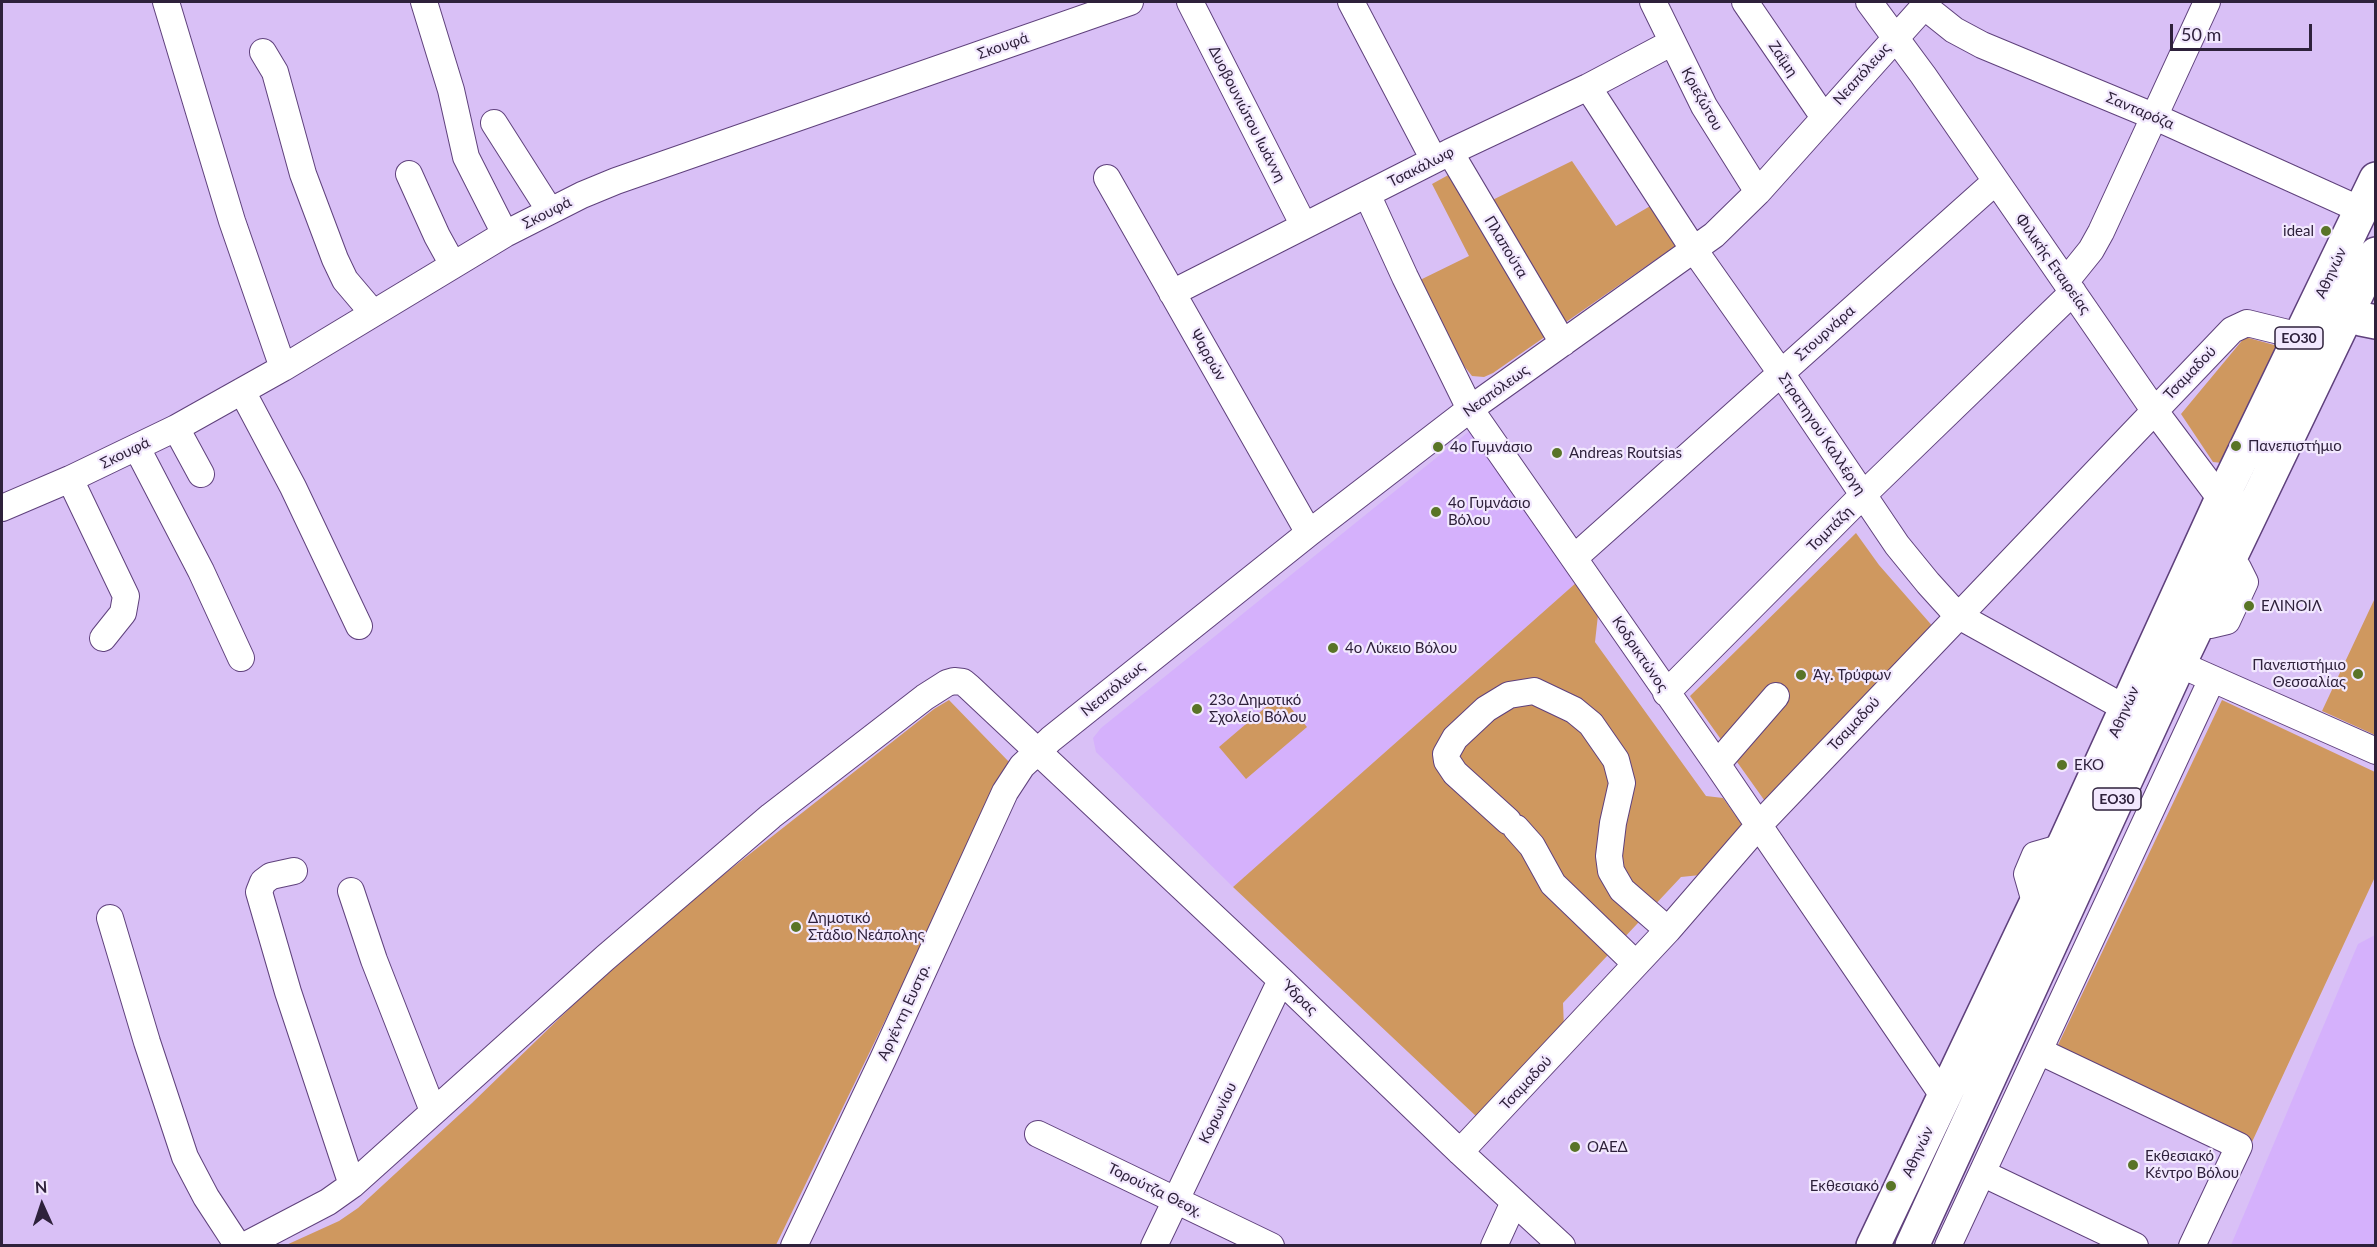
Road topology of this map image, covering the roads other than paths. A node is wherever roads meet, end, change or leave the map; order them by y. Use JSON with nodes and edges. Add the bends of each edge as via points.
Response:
{"nodes":[{"id":1,"x":166,"y":2,"type":"edge"},
{"id":2,"x":424,"y":2,"type":"edge"},
{"id":3,"x":1130,"y":2,"type":"edge"},
{"id":4,"x":1190,"y":2,"type":"edge"},
{"id":5,"x":1351,"y":2,"type":"edge"},
{"id":6,"x":1653,"y":2,"type":"edge"},
{"id":7,"x":1745,"y":2,"type":"edge"},
{"id":8,"x":1869,"y":2,"type":"edge"},
{"id":9,"x":2207,"y":2,"type":"edge"},
{"id":10,"x":1926,"y":4,"type":"edge"},
{"id":11,"x":1895,"y":37,"type":"junction"},
{"id":12,"x":1671,"y":43,"type":"junction"},
{"id":13,"x":263,"y":52,"type":"dead end"},
{"id":14,"x":1588,"y":87,"type":"junction"},
{"id":15,"x":1823,"y":116,"type":"junction"},
{"id":16,"x":2153,"y":116,"type":"junction"},
{"id":17,"x":494,"y":123,"type":"dead end"},
{"id":18,"x":1442,"y":156,"type":"junction"},
{"id":19,"x":409,"y":174,"type":"dead end"},
{"id":20,"x":1107,"y":178,"type":"dead end"},
{"id":21,"x":2376,"y":179,"type":"edge"},
{"id":22,"x":1996,"y":181,"type":"junction"},
{"id":23,"x":1758,"y":192,"type":"junction"},
{"id":24,"x":1367,"y":194,"type":"junction"},
{"id":25,"x":2361,"y":210,"type":"junction"},
{"id":26,"x":550,"y":211,"type":"junction"},
{"id":27,"x":1304,"y":226,"type":"junction"},
{"id":28,"x":504,"y":234,"type":"junction"},
{"id":29,"x":1695,"y":250,"type":"junction"},
{"id":30,"x":2376,"y":254,"type":"edge"},
{"id":31,"x":453,"y":265,"type":"junction"},
{"id":32,"x":2069,"y":287,"type":"junction"},
{"id":33,"x":1172,"y":293,"type":"junction"},
{"id":34,"x":2347,"y":312,"type":"edge"},
{"id":35,"x":373,"y":314,"type":"junction"},
{"id":36,"x":2300,"y":336,"type":"junction"},
{"id":37,"x":1563,"y":343,"type":"junction"},
{"id":38,"x":283,"y":368,"type":"junction"},
{"id":39,"x":1781,"y":373,"type":"junction"},
{"id":40,"x":242,"y":391,"type":"junction"},
{"id":41,"x":1470,"y":409,"type":"junction"},
{"id":42,"x":2154,"y":410,"type":"junction"},
{"id":43,"x":176,"y":428,"type":"junction"},
{"id":44,"x":137,"y":448,"type":"junction"},
{"id":45,"x":201,"y":474,"type":"dead end"},
{"id":46,"x":70,"y":479,"type":"junction"},
{"id":47,"x":1863,"y":495,"type":"junction"},
{"id":48,"x":2223,"y":496,"type":"junction"},
{"id":49,"x":2,"y":508,"type":"edge"},
{"id":50,"x":2252,"y":510,"type":"junction"},
{"id":51,"x":1309,"y":533,"type":"junction"},
{"id":52,"x":1574,"y":558,"type":"junction"},
{"id":53,"x":2238,"y":568,"type":"dead end"},
{"id":54,"x":1957,"y":615,"type":"junction"},
{"id":55,"x":2210,"y":625,"type":"dead end"},
{"id":56,"x":359,"y":626,"type":"dead end"},
{"id":57,"x":103,"y":638,"type":"dead end"},
{"id":58,"x":241,"y":658,"type":"dead end"},
{"id":59,"x":2179,"y":664,"type":"junction"},
{"id":60,"x":2212,"y":679,"type":"junction"},
{"id":61,"x":1666,"y":693,"type":"junction"},
{"id":62,"x":1776,"y":696,"type":"dead end"},
{"id":63,"x":2125,"y":708,"type":"junction"},
{"id":64,"x":2376,"y":751,"type":"edge"},
{"id":65,"x":1037,"y":752,"type":"junction"},
{"id":66,"x":1717,"y":764,"type":"junction"},
{"id":67,"x":1758,"y":826,"type":"junction"},
{"id":68,"x":294,"y":872,"type":"dead end"},
{"id":69,"x":351,"y":891,"type":"dead end"},
{"id":70,"x":110,"y":918,"type":"dead end"},
{"id":71,"x":1668,"y":930,"type":"junction"},
{"id":72,"x":1636,"y":964,"type":"junction"},
{"id":73,"x":1281,"y":980,"type":"junction"},
{"id":74,"x":2039,"y":1051,"type":"junction"},
{"id":75,"x":1944,"y":1097,"type":"junction"},
{"id":76,"x":433,"y":1111,"type":"junction"},
{"id":77,"x":1038,"y":1134,"type":"dead end"},
{"id":78,"x":1460,"y":1152,"type":"junction"},
{"id":79,"x":1982,"y":1173,"type":"junction"},
{"id":80,"x":352,"y":1185,"type":"junction"},
{"id":81,"x":1176,"y":1200,"type":"junction"},
{"id":82,"x":1514,"y":1202,"type":"junction"},
{"id":83,"x":238,"y":1245,"type":"edge"},
{"id":84,"x":244,"y":1245,"type":"edge"},
{"id":85,"x":794,"y":1245,"type":"edge"},
{"id":86,"x":1154,"y":1245,"type":"edge"},
{"id":87,"x":1271,"y":1245,"type":"edge"},
{"id":88,"x":1494,"y":1245,"type":"edge"},
{"id":89,"x":1562,"y":1245,"type":"edge"},
{"id":90,"x":1873,"y":1245,"type":"edge"},
{"id":91,"x":1912,"y":1245,"type":"edge"},
{"id":92,"x":1948,"y":1245,"type":"edge"},
{"id":93,"x":2135,"y":1245,"type":"edge"},
{"id":94,"x":2192,"y":1245,"type":"edge"}],
"edges":[{"from":1,"to":38,"type":"street","via":[[232,221]]},
{"from":2,"to":28,"type":"street","via":[[451,90],[466,157]]},
{"from":3,"to":26,"type":"street","name":"Σκουφά","via":[[616,181]]},
{"from":4,"to":27,"type":"street","name":"Δυοβουνιώτου Ιωάννη"},
{"from":5,"to":18,"type":"street","name":"Πλαπούτα"},
{"from":6,"to":12,"type":"street","name":"Κριεζώτου"},
{"from":7,"to":15,"type":"street","name":"Ζαΐμη"},
{"from":8,"to":11,"type":"street","name":"Φιλικής Εταιρείας"},
{"from":9,"to":16,"type":"street","name":"Τομπάζη"},
{"from":10,"to":11,"type":"street","name":"Νεαπόλεως"},
{"from":10,"to":16,"type":"street","name":"Σανταρόζα","via":[[1954,30],[1982,45]]},
{"from":11,"to":15,"type":"street","name":"Νεαπόλεως"},
{"from":11,"to":22,"type":"street","name":"Φιλικής Εταιρείας"},
{"from":12,"to":14,"type":"street","name":"Τσακάλωφ"},
{"from":12,"to":23,"type":"street","name":"Κριεζώτου","via":[[1704,106]]},
{"from":13,"to":35,"type":"street","via":[[275,72],[300,165],[335,259],[345,280]]},
{"from":14,"to":18,"type":"street","name":"Τσακάλωφ"},
{"from":14,"to":29,"type":"street","name":"Στρατηγού Καλλέργη"},
{"from":15,"to":23,"type":"street","name":"Νεαπόλεως"},
{"from":16,"to":25,"type":"street","name":"Σανταρόζα"},
{"from":16,"to":32,"type":"street","name":"Τομπάζη","via":[[2096,241]]},
{"from":17,"to":26,"type":"street"},
{"from":18,"to":24,"type":"street","name":"Τσακάλωφ"},
{"from":18,"to":37,"type":"street","name":"Πλαπούτα"},
{"from":19,"to":31,"type":"street"},
{"from":20,"to":33,"type":"street","name":"Ψαρρών"},
{"from":21,"to":25,"type":"main road","name":"Αθηνών","number":"ΕΟ30"},
{"from":22,"to":32,"type":"street","name":"Φιλικής Εταιρείας"},
{"from":22,"to":39,"type":"street","name":"Στουρνάρα"},
{"from":23,"to":29,"type":"street","name":"Νεαπόλεως"},
{"from":24,"to":27,"type":"street","name":"Τσακάλωφ"},
{"from":24,"to":41,"type":"street","name":"Κοδρικτώνος"},
{"from":25,"to":34,"type":"main road","name":"Αθηνών","number":"ΕΟ30"},
{"from":26,"to":28,"type":"street","name":"Σκουφά"},
{"from":27,"to":33,"type":"street","name":"Τσακάλωφ"},
{"from":28,"to":31,"type":"street","name":"Σκουφά"},
{"from":29,"to":37,"type":"street","name":"Νεαπόλεως"},
{"from":29,"to":39,"type":"street","name":"Στρατηγού Καλλέργη"},
{"from":30,"to":34,"type":"main road","name":"Αθηνών","number":"ΕΟ30"},
{"from":31,"to":35,"type":"street","name":"Σκουφά"},
{"from":32,"to":42,"type":"street","name":"Φιλικής Εταιρείας"},
{"from":32,"to":47,"type":"street","name":"Τομπάζη"},
{"from":33,"to":51,"type":"street","name":"Ψαρρών"},
{"from":34,"to":36,"type":"main road","name":"Αθηνών","number":"ΕΟ30"},
{"from":34,"to":50,"type":"main road","name":"Αθηνών","number":"ΕΟ30"},
{"from":35,"to":38,"type":"street","name":"Σκουφά"},
{"from":36,"to":42,"type":"street","name":"Τσαμαδού","via":[[2252,324],[2238,326]]},
{"from":36,"to":48,"type":"main road","name":"Αθηνών","number":"ΕΟ30"},
{"from":37,"to":41,"type":"street","name":"Νεαπόλεως"},
{"from":38,"to":40,"type":"street","name":"Σκουφά"},
{"from":39,"to":47,"type":"street","name":"Στρατηγού Καλλέργη"},
{"from":39,"to":52,"type":"street","name":"Στουρνάρα"},
{"from":40,"to":43,"type":"street","name":"Σκουφά"},
{"from":40,"to":56,"type":"street"},
{"from":41,"to":51,"type":"street","name":"Νεαπόλεως"},
{"from":41,"to":52,"type":"street","name":"Κοδρικτώνος"},
{"from":42,"to":48,"type":"street","name":"Φιλικής Εταιρείας","via":[[2208,484]]},
{"from":42,"to":54,"type":"street","name":"Τσαμαδού"},
{"from":43,"to":44,"type":"street","name":"Σκουφά"},
{"from":43,"to":45,"type":"street"},
{"from":44,"to":46,"type":"street","name":"Σκουφά"},
{"from":44,"to":58,"type":"street"},
{"from":46,"to":49,"type":"street","name":"Σκουφά"},
{"from":46,"to":57,"type":"street","via":[[126,596],[123,613]]},
{"from":47,"to":54,"type":"street","name":"Στρατηγού Καλλέργη","via":[[1907,559]]},
{"from":47,"to":61,"type":"street","name":"Τομπάζη"},
{"from":48,"to":50,"type":"street","name":"Φιλικής Εταιρείας"},
{"from":48,"to":63,"type":"main road","name":"Αθηνών","number":"ΕΟ30"},
{"from":50,"to":59,"type":"main road","name":"Αθηνών","number":"ΕΟ30"},
{"from":51,"to":65,"type":"street","name":"Νεαπόλεως"},
{"from":52,"to":61,"type":"street","name":"Κοδρικτώνος"},
{"from":53,"to":55,"type":"street","via":[[2245,582],[2227,621]]},
{"from":54,"to":63,"type":"street","name":"Στρατηγού Καλλέργη"},
{"from":54,"to":67,"type":"street","name":"Τσαμαδού"},
{"from":59,"to":60,"type":"street"},
{"from":59,"to":91,"type":"main road","name":"Αθηνών","number":"ΕΟ30"},
{"from":60,"to":64,"type":"street"},
{"from":60,"to":74,"type":"street"},
{"from":61,"to":66,"type":"street","name":"Κοδρικτώνος"},
{"from":62,"to":66,"type":"street"},
{"from":63,"to":75,"type":"main road","name":"Αθηνών","number":"ΕΟ30"},
{"from":65,"to":73,"type":"street","name":"Ύδρας"},
{"from":65,"to":76,"type":"street","name":"Ύδρας","via":[[963,682],[947,682],[771,816]]},
{"from":65,"to":85,"type":"street","name":"Αργέντη Ευστρ.","via":[[1005,792]]},
{"from":66,"to":67,"type":"street","name":"Κοδρικτώνος"},
{"from":67,"to":71,"type":"street","name":"Τσαμαδού"},
{"from":67,"to":75,"type":"street","name":"Κοδρικτώνος"},
{"from":68,"to":80,"type":"street","via":[[271,876],[259,892]]},
{"from":69,"to":76,"type":"street"},
{"from":70,"to":83,"type":"street","via":[[182,1149],[206,1197]]},
{"from":71,"to":72,"type":"street","name":"Τσαμαδού"},
{"from":71,"to":72,"type":"street","via":[[1622,890],[1611,871],[1613,823],[1622,783],[1616,760],[1591,724],[1574,710],[1534,691],[1509,695],[1486,709],[1455,738],[1446,754],[1455,773],[1532,846],[1553,884]]},
{"from":72,"to":78,"type":"street","name":"Τσαμαδού"},
{"from":73,"to":78,"type":"street","name":"Ύδρας"},
{"from":73,"to":81,"type":"street","name":"Κορωνίου"},
{"from":74,"to":79,"type":"street"},
{"from":74,"to":94,"type":"street","via":[[2239,1146]]},
{"from":75,"to":90,"type":"main road","name":"Αθηνών","number":"ΕΟ30"},
{"from":76,"to":80,"type":"street","name":"Ύδρας"},
{"from":77,"to":81,"type":"street","name":"Τορούτζα Θεοχ."},
{"from":78,"to":82,"type":"street","name":"Ύδρας"},
{"from":79,"to":92,"type":"street"},
{"from":79,"to":93,"type":"street"},
{"from":80,"to":84,"type":"street","name":"Ύδρας","via":[[328,1202]]},
{"from":81,"to":86,"type":"street","name":"Κορωνίου"},
{"from":81,"to":87,"type":"street","name":"Τορούτζα Θεοχ."},
{"from":82,"to":88,"type":"street"},
{"from":82,"to":89,"type":"street","name":"Ύδρας"}]}
